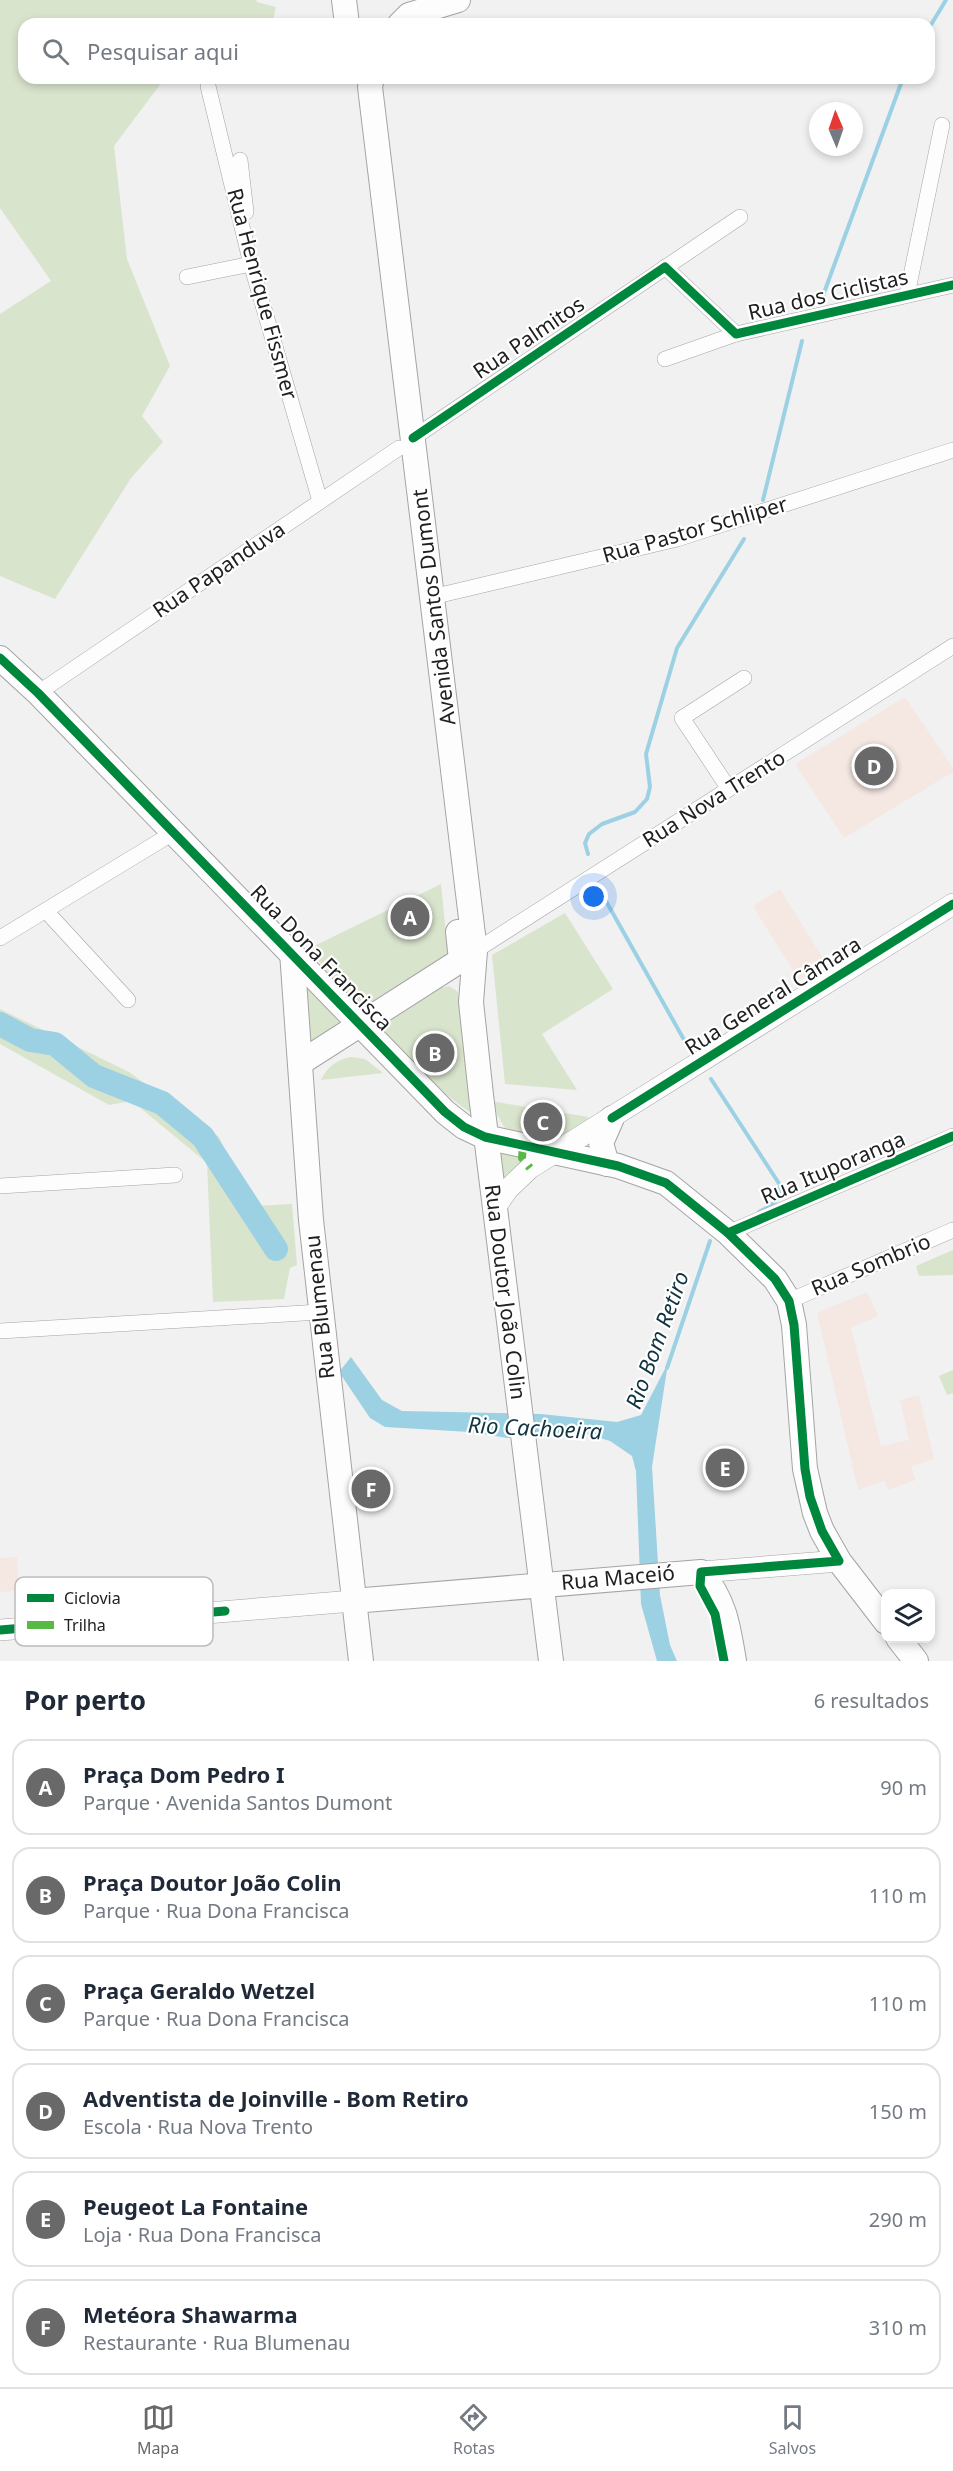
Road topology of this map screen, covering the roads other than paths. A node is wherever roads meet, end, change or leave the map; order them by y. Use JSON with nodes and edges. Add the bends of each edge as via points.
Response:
{"nodes":[{"id":1,"x":344,"y":0,"type":"edge"},
{"id":2,"x":458,"y":0,"type":"edge"},
{"id":3,"x":346,"y":18,"type":"edge"},
{"id":4,"x":406,"y":18,"type":"edge"},
{"id":5,"x":354,"y":84,"type":"edge"},
{"id":6,"x":371,"y":84,"type":"edge"},
{"id":7,"x":208,"y":86,"type":"dead end"},
{"id":8,"x":942,"y":125,"type":"dead end"},
{"id":9,"x":240,"y":160,"type":"dead end"},
{"id":10,"x":740,"y":217,"type":"dead end"},
{"id":11,"x":246,"y":245,"type":"junction"},
{"id":12,"x":251,"y":264,"type":"junction"},
{"id":13,"x":665,"y":267,"type":"junction"},
{"id":14,"x":187,"y":277,"type":"dead end"},
{"id":15,"x":953,"y":285,"type":"edge"},
{"id":16,"x":907,"y":296,"type":"junction"},
{"id":17,"x":736,"y":334,"type":"junction"},
{"id":18,"x":665,"y":359,"type":"dead end"},
{"id":19,"x":406,"y":443,"type":"junction"},
{"id":20,"x":953,"y":450,"type":"edge"},
{"id":21,"x":320,"y":501,"type":"junction"},
{"id":22,"x":432,"y":597,"type":"junction"},
{"id":23,"x":953,"y":646,"type":"edge"},
{"id":24,"x":0,"y":658,"type":"edge"},
{"id":25,"x":744,"y":678,"type":"dead end"},
{"id":26,"x":38,"y":693,"type":"junction"},
{"id":27,"x":729,"y":789,"type":"junction"},
{"id":28,"x":173,"y":833,"type":"junction"},
{"id":29,"x":953,"y":904,"type":"edge"},
{"id":30,"x":46,"y":911,"type":"junction"},
{"id":31,"x":0,"y":938,"type":"edge"},
{"id":32,"x":292,"y":952,"type":"junction"},
{"id":33,"x":462,"y":959,"type":"junction"},
{"id":34,"x":128,"y":1000,"type":"dead end"},
{"id":35,"x":360,"y":1024,"type":"junction"},
{"id":36,"x":300,"y":1063,"type":"junction"},
{"id":37,"x":612,"y":1118,"type":"junction"},
{"id":38,"x":953,"y":1136,"type":"edge"},
{"id":39,"x":485,"y":1137,"type":"junction"},
{"id":40,"x":556,"y":1152,"type":"junction"},
{"id":41,"x":608,"y":1164,"type":"junction"},
{"id":42,"x":175,"y":1175,"type":"dead end"},
{"id":43,"x":0,"y":1186,"type":"edge"},
{"id":44,"x":494,"y":1209,"type":"junction"},
{"id":45,"x":953,"y":1230,"type":"edge"},
{"id":46,"x":728,"y":1233,"type":"junction"},
{"id":47,"x":789,"y":1301,"type":"junction"},
{"id":48,"x":320,"y":1312,"type":"junction"},
{"id":49,"x":0,"y":1331,"type":"edge"},
{"id":50,"x":839,"y":1561,"type":"junction"},
{"id":51,"x":701,"y":1572,"type":"junction"},
{"id":52,"x":542,"y":1584,"type":"junction"},
{"id":53,"x":353,"y":1601,"type":"junction"},
{"id":54,"x":213,"y":1613,"type":"edge"},
{"id":55,"x":881,"y":1617,"type":"edge"},
{"id":56,"x":15,"y":1629,"type":"edge"},
{"id":57,"x":0,"y":1630,"type":"edge"},
{"id":58,"x":902,"y":1643,"type":"edge"},
{"id":59,"x":361,"y":1661,"type":"edge"},
{"id":60,"x":551,"y":1661,"type":"edge"},
{"id":61,"x":734,"y":1661,"type":"edge"},
{"id":62,"x":916,"y":1661,"type":"edge"}],
"edges":[{"from":1,"to":3,"type":"main road"},
{"from":2,"to":4,"type":"main road"},
{"from":5,"to":19,"type":"main road","name":"Avenida Santos Dumont"},
{"from":6,"to":19,"type":"main road","name":"Avenida Santos Dumont"},
{"from":7,"to":11,"type":"street","name":"Rua Henrique Fissmer"},
{"from":8,"to":16,"type":"street"},
{"from":9,"to":11,"type":"street"},
{"from":10,"to":13,"type":"street","name":"Rua Palmitos"},
{"from":11,"to":12,"type":"street","name":"Rua Henrique Fissmer"},
{"from":12,"to":14,"type":"street"},
{"from":12,"to":21,"type":"street","name":"Rua Henrique Fissmer"},
{"from":13,"to":17,"type":"street","name":"Rua dos Ciclistas"},
{"from":13,"to":19,"type":"street","name":"Rua Palmitos"},
{"from":15,"to":16,"type":"street","name":"Rua dos Ciclistas"},
{"from":16,"to":17,"type":"street","name":"Rua dos Ciclistas"},
{"from":17,"to":18,"type":"street"},
{"from":19,"to":21,"type":"street","name":"Rua Papanduva"},
{"from":19,"to":22,"type":"main road","name":"Avenida Santos Dumont"},
{"from":19,"to":33,"type":"main road","name":"Avenida Santos Dumont"},
{"from":20,"to":22,"type":"street","name":"Rua Pastor Schliper","via":[[686,537]]},
{"from":21,"to":26,"type":"street","name":"Rua Papanduva"},
{"from":22,"to":33,"type":"main road","name":"Avenida Santos Dumont"},
{"from":23,"to":27,"type":"street","name":"Rua Nova Trento"},
{"from":24,"to":26,"type":"main road","name":"Rua Dona Francisca"},
{"from":25,"to":27,"type":"street","via":[[682,718]]},
{"from":26,"to":28,"type":"main road","name":"Rua Dona Francisca"},
{"from":27,"to":33,"type":"street","name":"Rua Nova Trento"},
{"from":28,"to":30,"type":"street"},
{"from":28,"to":32,"type":"main road","name":"Rua Dona Francisca"},
{"from":29,"to":37,"type":"main road","name":"Rua General Câmara"},
{"from":30,"to":31,"type":"street"},
{"from":30,"to":34,"type":"street"},
{"from":32,"to":35,"type":"main road","name":"Rua Dona Francisca"},
{"from":32,"to":36,"type":"main road","name":"Rua Blumenau"},
{"from":33,"to":35,"type":"main road","name":"Rua Nova Trento"},
{"from":33,"to":39,"type":"main road","via":[[462,981],[471,1002]]},
{"from":35,"to":36,"type":"main road","name":"Rua Nova Trento"},
{"from":35,"to":39,"type":"main road","name":"Rua Dona Francisca","via":[[445,1112]]},
{"from":36,"to":48,"type":"main road","name":"Rua Blumenau"},
{"from":37,"to":40,"type":"main road","name":"Rua General Câmara"},
{"from":37,"to":41,"type":"main road","via":[[601,1143]]},
{"from":38,"to":46,"type":"street","name":"Rua Ituporanga"},
{"from":39,"to":40,"type":"main road","name":"Rua Dona Francisca"},
{"from":39,"to":44,"type":"main road","name":"Rua Doutor João Colin"},
{"from":40,"to":41,"type":"main road","name":"Rua Dona Francisca"},
{"from":40,"to":44,"type":"main road","name":"Rua General Câmara","via":[[520,1176]]},
{"from":41,"to":46,"type":"main road","name":"Rua Dona Francisca","via":[[666,1183]]},
{"from":42,"to":43,"type":"street"},
{"from":44,"to":52,"type":"main road","name":"Rua Doutor João Colin"},
{"from":45,"to":47,"type":"street","name":"Rua Sombrio"},
{"from":46,"to":47,"type":"main road","name":"Rua Dona Francisca","via":[[775,1278]]},
{"from":47,"to":50,"type":"main road","name":"Rua Dona Francisca","via":[[805,1469],[822,1531]]},
{"from":48,"to":49,"type":"street"},
{"from":48,"to":53,"type":"main road","name":"Rua Blumenau"},
{"from":50,"to":51,"type":"main road","name":"Rua Maceió"},
{"from":50,"to":55,"type":"main road","name":"Rua Dona Francisca"},
{"from":51,"to":52,"type":"main road","name":"Rua Maceió"},
{"from":51,"to":61,"type":"main road","via":[[725,1612]]},
{"from":52,"to":53,"type":"main road","name":"Rua Maceió"},
{"from":52,"to":60,"type":"main road","name":"Rua Doutor João Colin"},
{"from":53,"to":54,"type":"main road"},
{"from":53,"to":59,"type":"main road","name":"Rua Blumenau"},
{"from":56,"to":57,"type":"main road"},
{"from":58,"to":62,"type":"main road"}]}
